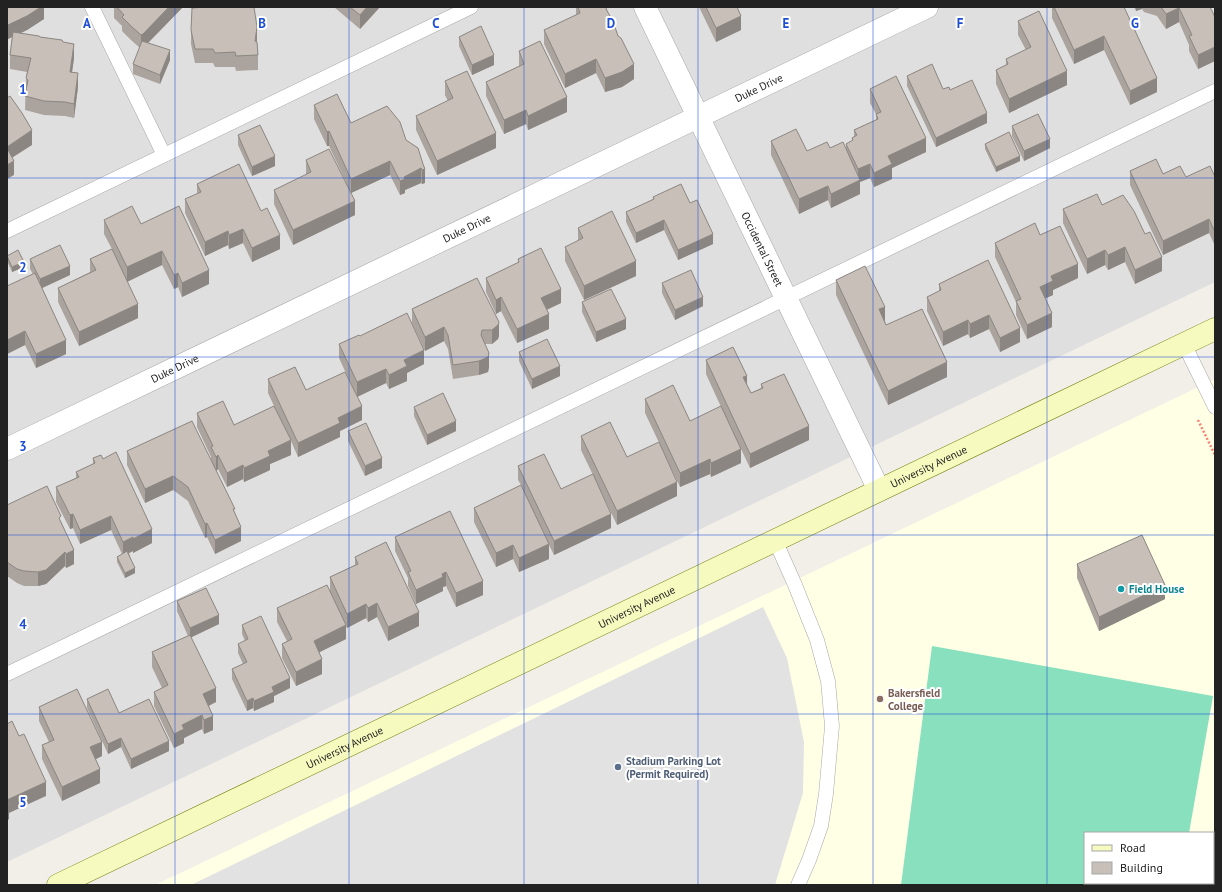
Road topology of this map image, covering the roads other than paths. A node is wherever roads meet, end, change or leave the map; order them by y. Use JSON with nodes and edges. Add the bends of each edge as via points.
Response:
{"nodes":[{"id":1,"x":92,"y":7,"type":"edge"},
{"id":2,"x":645,"y":7,"type":"edge"},
{"id":3,"x":927,"y":7,"type":"edge"},
{"id":4,"x":467,"y":8,"type":"edge"},
{"id":5,"x":1215,"y":91,"type":"edge"},
{"id":6,"x":698,"y":117,"type":"junction"},
{"id":7,"x":164,"y":155,"type":"junction"},
{"id":8,"x":7,"y":231,"type":"edge"},
{"id":9,"x":785,"y":298,"type":"junction"},
{"id":10,"x":1215,"y":329,"type":"edge"},
{"id":11,"x":1184,"y":344,"type":"junction"},
{"id":12,"x":1215,"y":407,"type":"edge"},
{"id":13,"x":7,"y":449,"type":"edge"},
{"id":14,"x":879,"y":490,"type":"junction"},
{"id":15,"x":776,"y":540,"type":"junction"},
{"id":16,"x":7,"y":674,"type":"edge"},
{"id":17,"x":58,"y":885,"type":"edge"},
{"id":18,"x":798,"y":885,"type":"edge"}],
"edges":[{"from":1,"to":7,"type":"lane"},
{"from":2,"to":6,"type":"street","name":"Occidental Street"},
{"from":3,"to":6,"type":"street","name":"Duke Drive"},
{"from":4,"to":7,"type":"lane"},
{"from":5,"to":9,"type":"lane"},
{"from":6,"to":9,"type":"street","name":"Occidental Street"},
{"from":6,"to":13,"type":"street","name":"Duke Drive"},
{"from":7,"to":8,"type":"lane"},
{"from":9,"to":14,"type":"street","name":"Occidental Street"},
{"from":9,"to":16,"type":"lane"},
{"from":10,"to":11,"type":"street","name":"University Avenue"},
{"from":11,"to":12,"type":"lane"},
{"from":11,"to":14,"type":"street","name":"University Avenue"},
{"from":14,"to":15,"type":"street","name":"University Avenue"},
{"from":15,"to":17,"type":"street","name":"University Avenue"},
{"from":15,"to":18,"type":"lane","via":[[817,640],[828,681],[832,726],[821,826]]}]}
